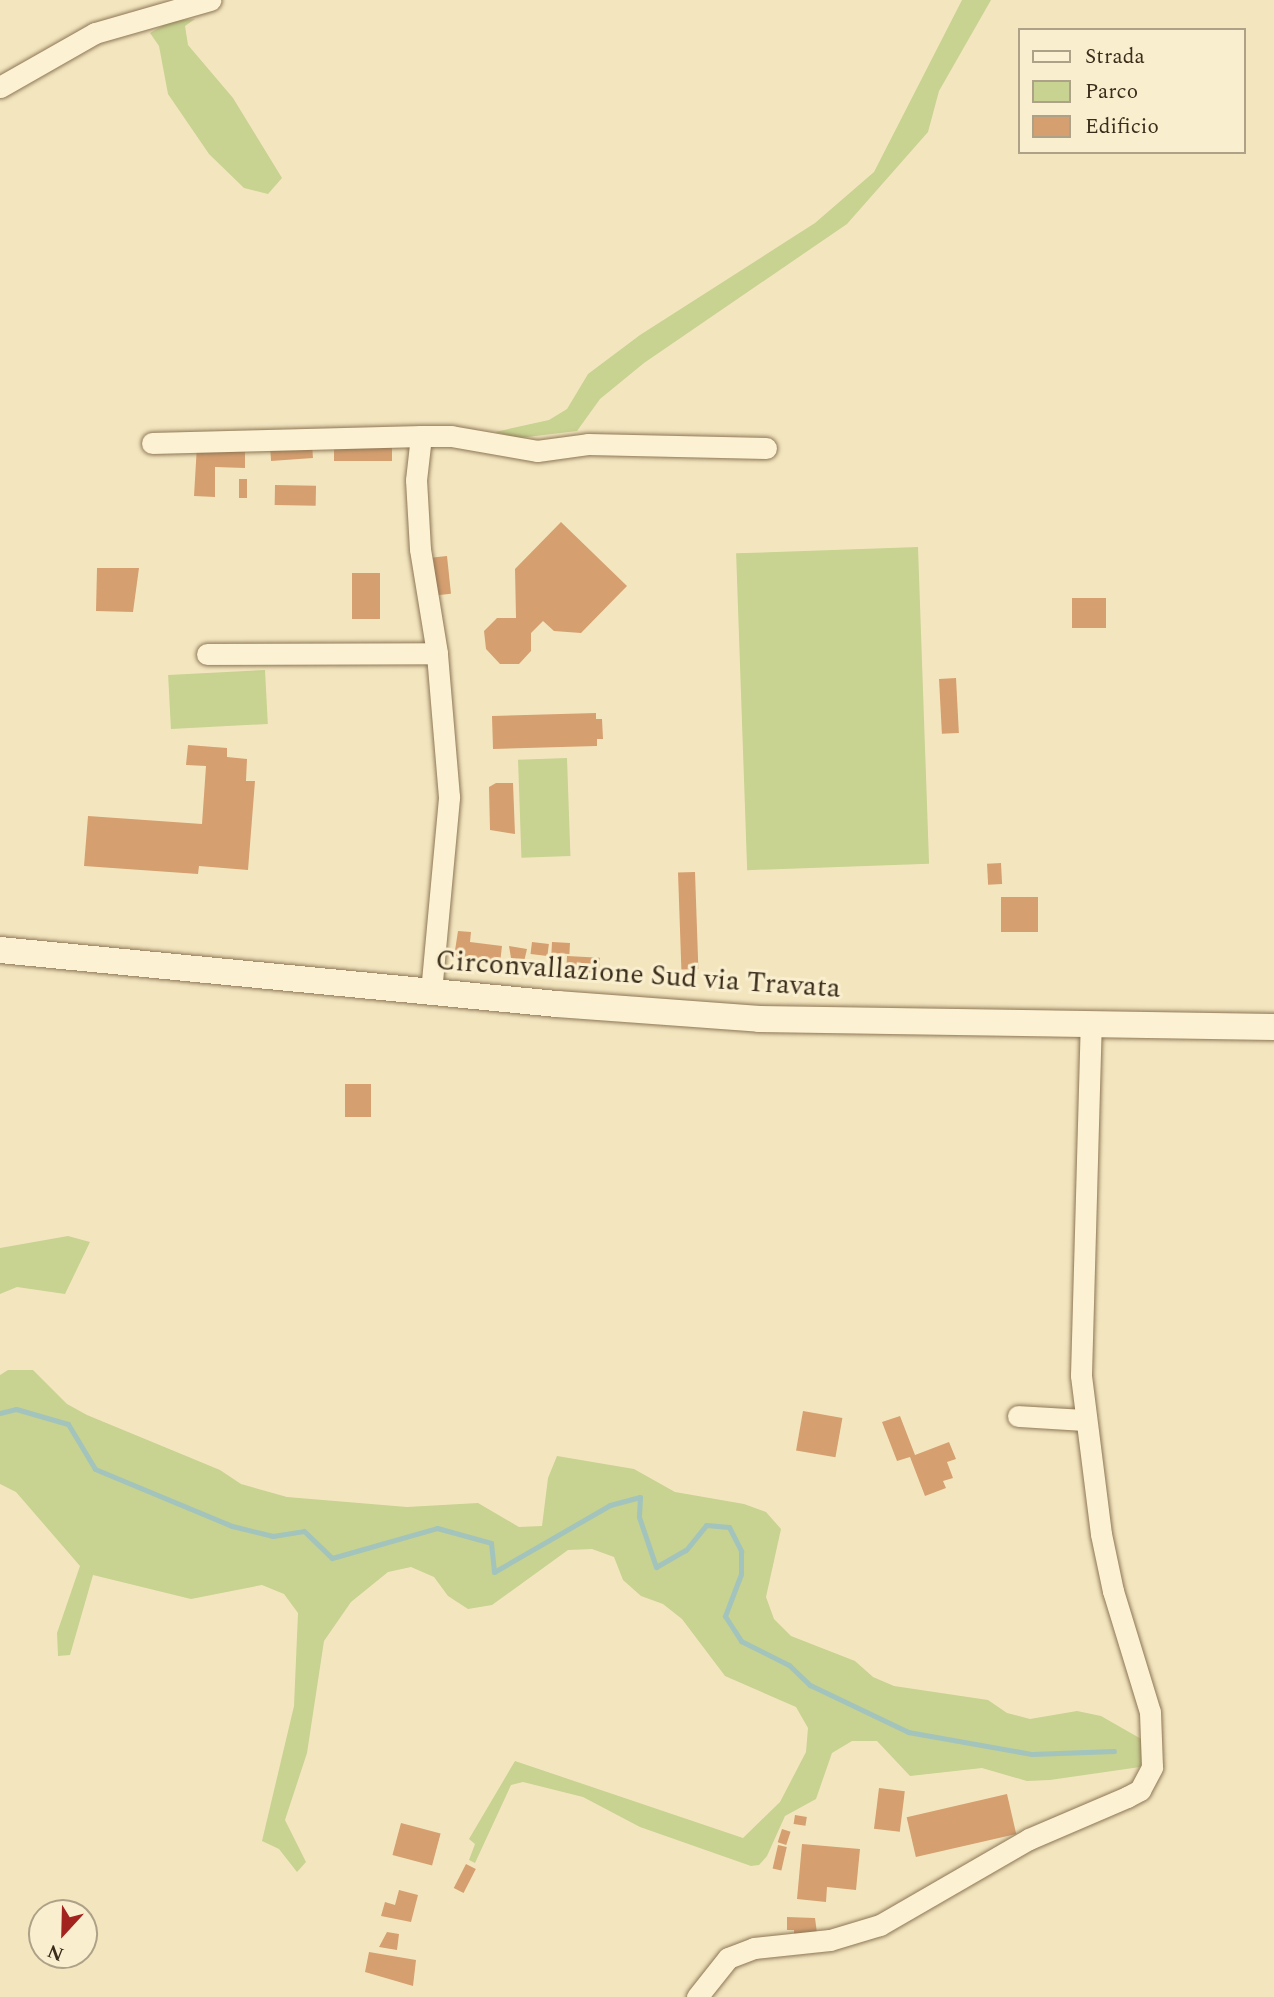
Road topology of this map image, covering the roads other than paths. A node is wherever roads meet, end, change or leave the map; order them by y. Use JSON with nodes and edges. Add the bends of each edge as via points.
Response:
{"nodes":[{"id":1,"x":210,"y":0,"type":"edge"},
{"id":2,"x":0,"y":87,"type":"edge"},
{"id":3,"x":421,"y":436,"type":"junction"},
{"id":4,"x":152,"y":443,"type":"dead end"},
{"id":5,"x":766,"y":448,"type":"dead end"},
{"id":6,"x":437,"y":653,"type":"junction"},
{"id":7,"x":207,"y":654,"type":"dead end"},
{"id":8,"x":0,"y":950,"type":"edge"},
{"id":9,"x":431,"y":992,"type":"junction"},
{"id":10,"x":1091,"y":1024,"type":"junction"},
{"id":11,"x":1274,"y":1027,"type":"edge"},
{"id":12,"x":1018,"y":1416,"type":"dead end"},
{"id":13,"x":1086,"y":1420,"type":"junction"},
{"id":14,"x":697,"y":1997,"type":"edge"}],
"edges":[{"from":1,"to":2,"type":"street","via":[[95,33]]},
{"from":3,"to":4,"type":"street"},
{"from":3,"to":5,"type":"street","via":[[451,436],[537,451],[588,443]]},
{"from":3,"to":6,"type":"street","via":[[416,480],[419,549]]},
{"from":6,"to":7,"type":"street"},
{"from":6,"to":9,"type":"street","via":[[449,797]]},
{"from":8,"to":9,"type":"street","name":"Circonvallazione Sud via Travata"},
{"from":9,"to":10,"type":"street","name":"Circonvallazione Sud via Travata","via":[[759,1018]]},
{"from":10,"to":11,"type":"street","name":"Circonvallazione Sud via Travata"},
{"from":10,"to":13,"type":"street","via":[[1081,1375]]},
{"from":12,"to":13,"type":"street"},
{"from":13,"to":14,"type":"street","via":[[1113,1591],[1150,1712],[1152,1767],[1140,1790],[1029,1839],[880,1926],[830,1940],[754,1948],[728,1958]]}]}
